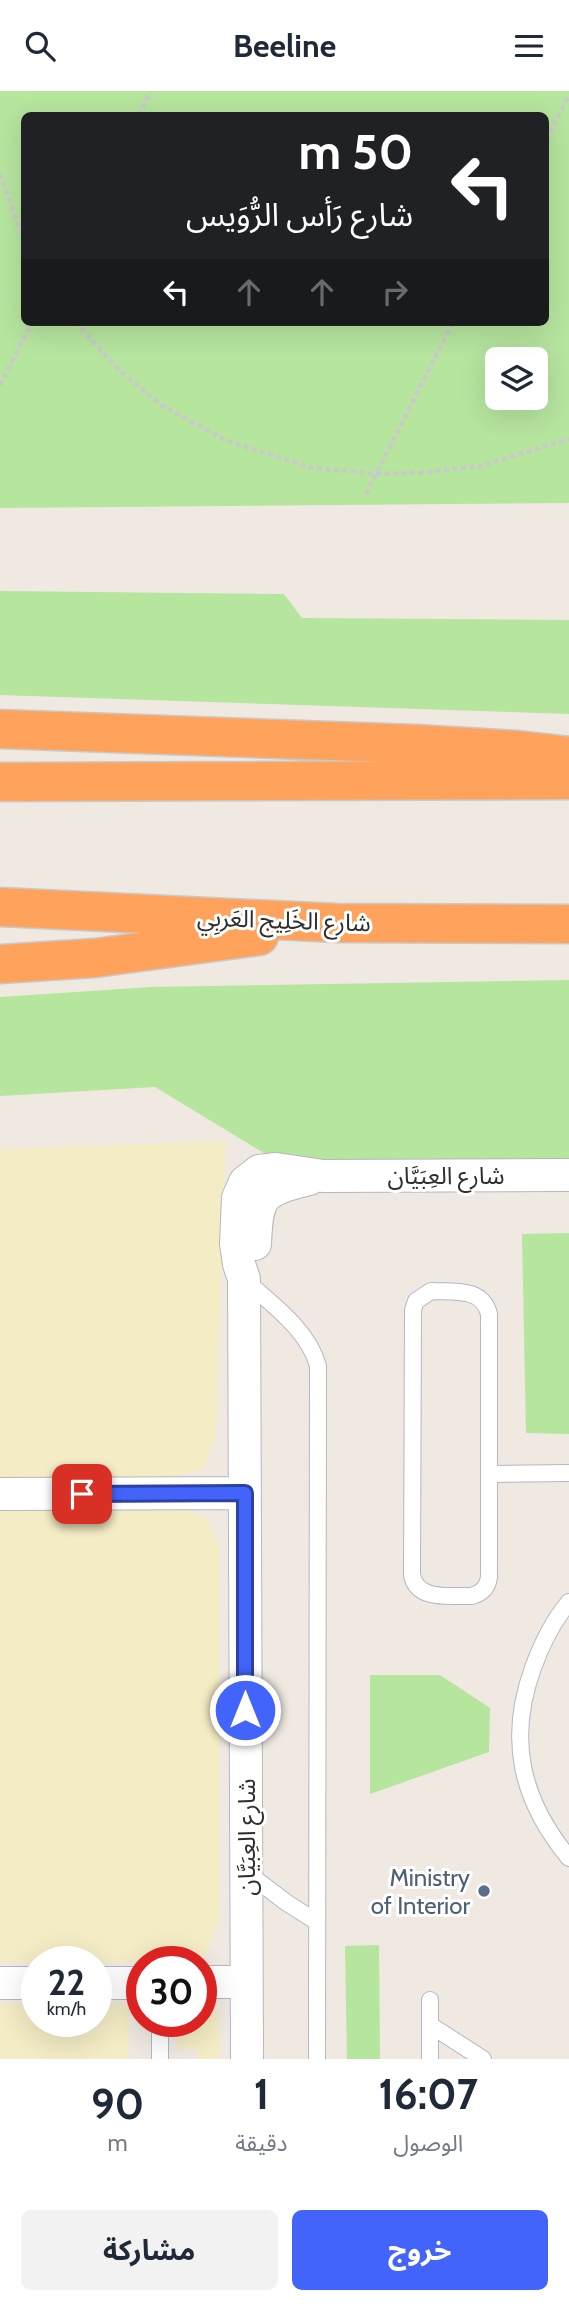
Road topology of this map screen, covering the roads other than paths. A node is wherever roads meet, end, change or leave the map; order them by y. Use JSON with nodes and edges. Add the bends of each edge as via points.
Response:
{"nodes":[{"id":1,"x":0,"y":729,"type":"edge"},
{"id":2,"x":569,"y":756,"type":"edge"},
{"id":3,"x":569,"y":780,"type":"edge"},
{"id":4,"x":0,"y":782,"type":"edge"},
{"id":5,"x":0,"y":907,"type":"edge"},
{"id":6,"x":337,"y":923,"type":"junction"},
{"id":7,"x":569,"y":923,"type":"edge"},
{"id":8,"x":0,"y":964,"type":"edge"},
{"id":9,"x":569,"y":1175,"type":"edge"},
{"id":10,"x":244,"y":1279,"type":"junction"},
{"id":11,"x":569,"y":1473,"type":"edge"},
{"id":12,"x":491,"y":1474,"type":"junction"},
{"id":13,"x":245,"y":1493,"type":"junction"},
{"id":14,"x":0,"y":1494,"type":"edge"},
{"id":15,"x":569,"y":1602,"type":"edge"},
{"id":16,"x":569,"y":1858,"type":"edge"},
{"id":17,"x":246,"y":1872,"type":"junction"},
{"id":18,"x":317,"y":1922,"type":"junction"},
{"id":19,"x":0,"y":1983,"type":"edge"},
{"id":20,"x":21,"y":1983,"type":"edge"},
{"id":21,"x":217,"y":1983,"type":"edge"},
{"id":22,"x":246,"y":1983,"type":"junction"},
{"id":23,"x":430,"y":2000,"type":"dead end"},
{"id":24,"x":430,"y":2025,"type":"junction"},
{"id":25,"x":160,"y":2037,"type":"edge"},
{"id":26,"x":160,"y":2059,"type":"edge"},
{"id":27,"x":247,"y":2059,"type":"edge"},
{"id":28,"x":317,"y":2059,"type":"edge"},
{"id":29,"x":430,"y":2059,"type":"edge"},
{"id":30,"x":483,"y":2059,"type":"edge"}],
"edges":[{"from":1,"to":2,"type":"highway","via":[[416,744]]},
{"from":3,"to":4,"type":"highway"},
{"from":5,"to":6,"type":"highway","name":"شارع الخَلِيج العَربِي"},
{"from":6,"to":7,"type":"highway","name":"شارع الخَلِيج العَربِي"},
{"from":6,"to":8,"type":"highway","via":[[162,951]]},
{"from":9,"to":10,"type":"street","name":"شارع العِبَيَّان","via":[[323,1176],[277,1187],[257,1209],[255,1252]]},
{"from":10,"to":13,"type":"street","name":"شارع العِبَيَّان"},
{"from":10,"to":18,"type":"lane","via":[[304,1336],[318,1366]]},
{"from":11,"to":12,"type":"lane"},
{"from":12,"to":12,"type":"lane","via":[[486,1304],[470,1293],[431,1291],[416,1301],[413,1310],[412,1575],[420,1591],[472,1596],[486,1588]]},
{"from":13,"to":14,"type":"street"},
{"from":13,"to":17,"type":"street","name":"شارع العِبَيَّان"},
{"from":15,"to":16,"type":"lane","via":[[543,1641],[523,1699],[520,1728],[527,1786],[542,1821]]},
{"from":17,"to":18,"type":"lane"},
{"from":17,"to":22,"type":"street","name":"شارع العِبَيَّان"},
{"from":18,"to":28,"type":"lane"},
{"from":19,"to":20,"type":"street"},
{"from":21,"to":22,"type":"street"},
{"from":22,"to":27,"type":"street","name":"شارع العِبَيَّان"},
{"from":23,"to":24,"type":"lane"},
{"from":24,"to":29,"type":"lane"},
{"from":24,"to":30,"type":"lane"},
{"from":25,"to":26,"type":"lane"}]}
